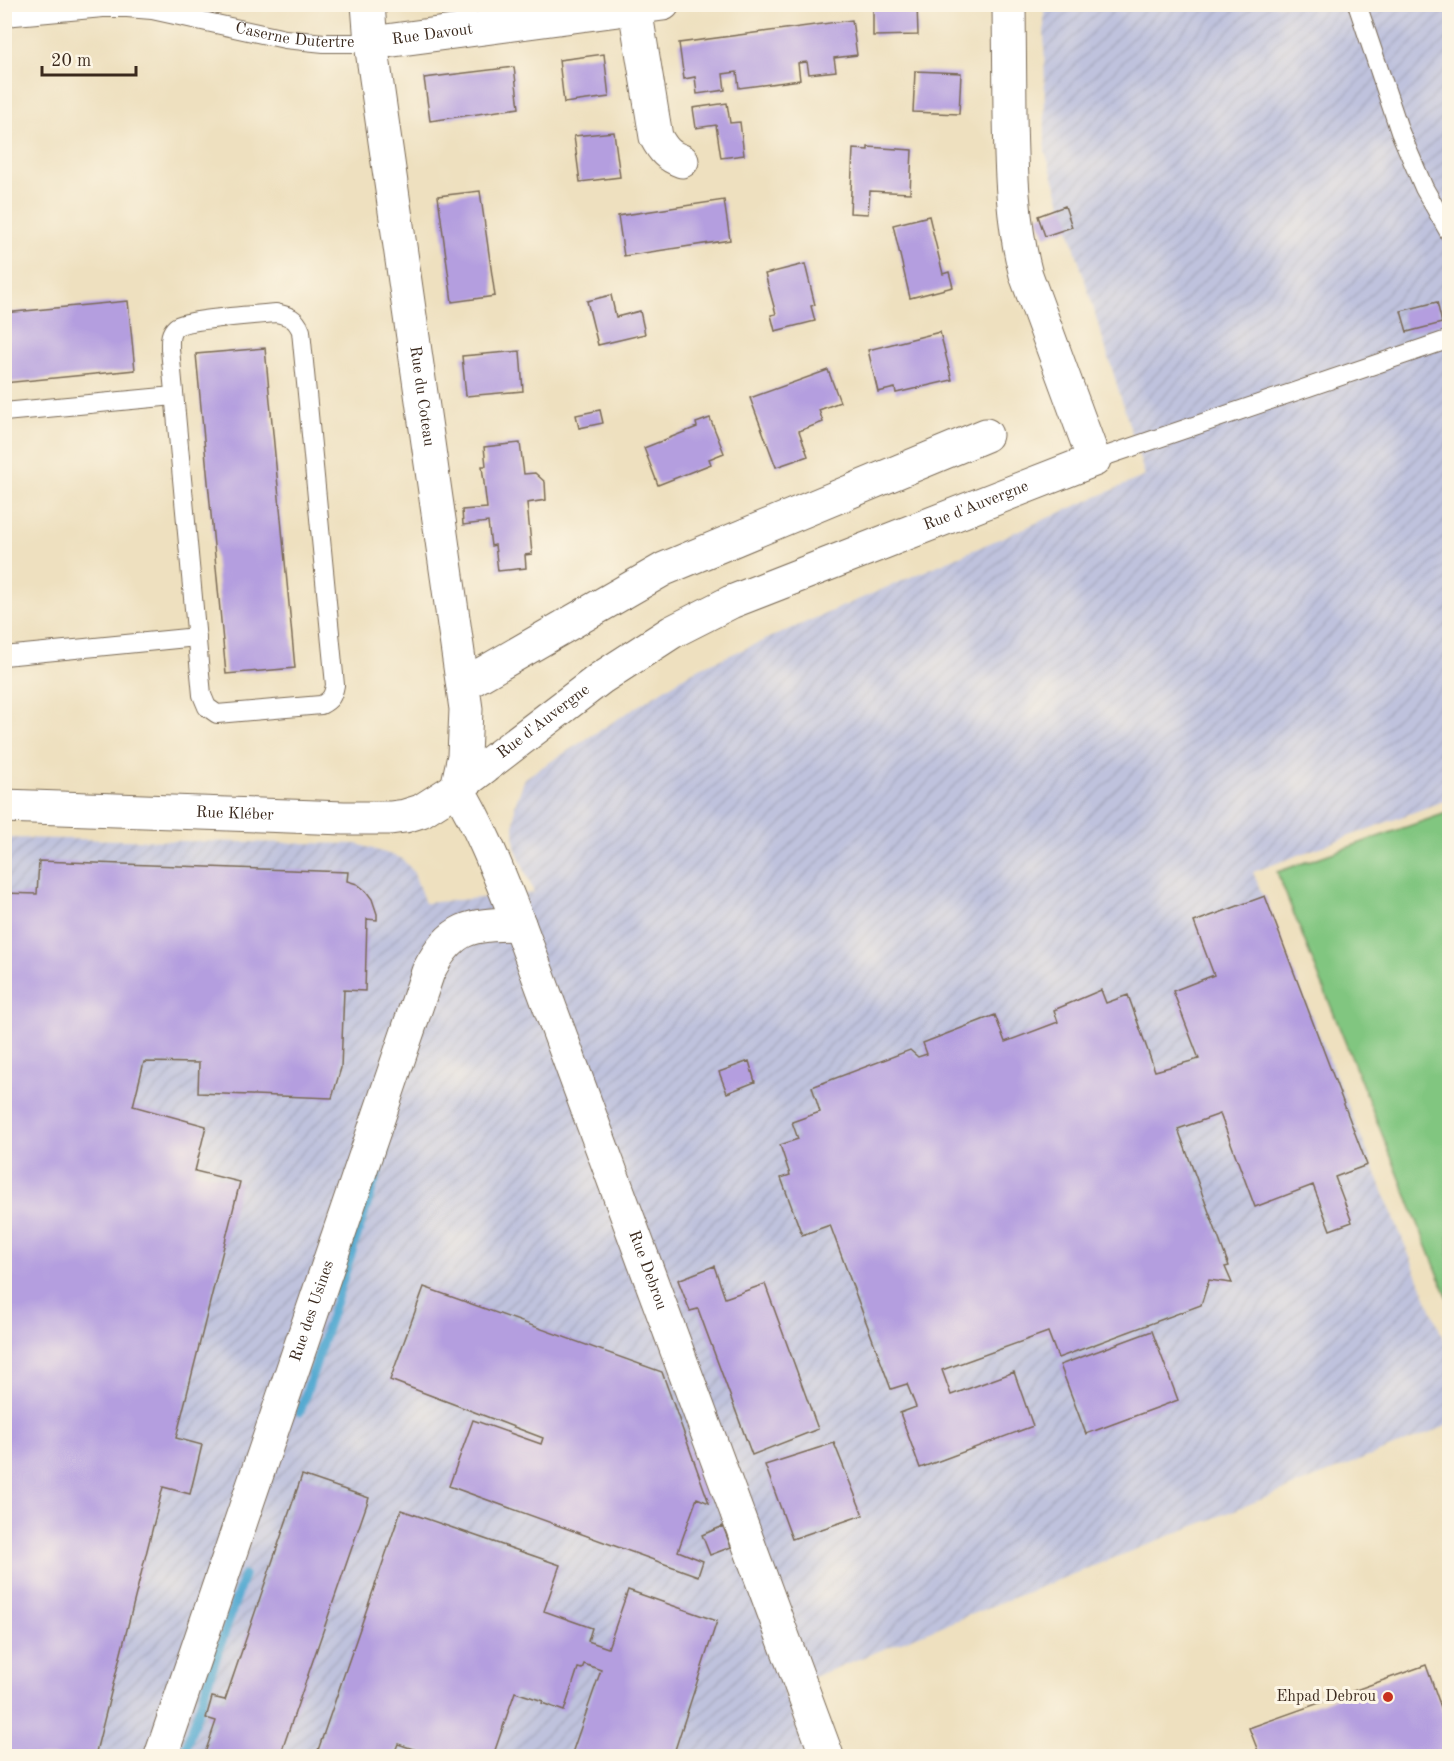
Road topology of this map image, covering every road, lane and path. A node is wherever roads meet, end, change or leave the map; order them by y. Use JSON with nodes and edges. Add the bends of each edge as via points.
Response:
{"nodes":[{"id":1,"x":368,"y":4,"type":"edge"},
{"id":2,"x":1009,"y":4,"type":"edge"},
{"id":3,"x":1357,"y":4,"type":"edge"},
{"id":4,"x":649,"y":6,"type":"edge"},
{"id":5,"x":4,"y":17,"type":"edge"},
{"id":6,"x":371,"y":43,"type":"junction"},
{"id":7,"x":682,"y":161,"type":"dead end"},
{"id":8,"x":1449,"y":234,"type":"edge"},
{"id":9,"x":1449,"y":339,"type":"edge"},
{"id":10,"x":174,"y":396,"type":"junction"},
{"id":11,"x":4,"y":412,"type":"edge"},
{"id":12,"x":986,"y":435,"type":"dead end"},
{"id":13,"x":1094,"y":460,"type":"junction"},
{"id":14,"x":197,"y":637,"type":"junction"},
{"id":15,"x":4,"y":656,"type":"edge"},
{"id":16,"x":463,"y":685,"type":"junction"},
{"id":17,"x":457,"y":788,"type":"junction"},
{"id":18,"x":4,"y":806,"type":"edge"},
{"id":19,"x":519,"y":924,"type":"junction"},
{"id":20,"x":161,"y":1756,"type":"edge"},
{"id":21,"x":827,"y":1756,"type":"edge"}],
"edges":[{"from":1,"to":6,"type":"street","name":"Rue du Coteau"},
{"from":2,"to":13,"type":"street","via":[[1011,153],[1019,250]]},
{"from":3,"to":8,"type":"lane","via":[[1400,132],[1424,189]]},
{"from":4,"to":6,"type":"street","name":"Rue Davout"},
{"from":4,"to":7,"type":"street","name":"Rue Davout","via":[[656,137],[670,156]]},
{"from":5,"to":6,"type":"lane","name":"Caserne Dutertre","via":[[127,8],[285,39]]},
{"from":6,"to":16,"type":"street","name":"Rue du Coteau"},
{"from":9,"to":13,"type":"lane"},
{"from":10,"to":11,"type":"lane"},
{"from":10,"to":14,"type":"lane"},
{"from":10,"to":14,"type":"lane","via":[[170,336],[177,327],[190,322],[276,313],[298,323],[333,694],[321,705],[217,714],[207,707],[202,695]]},
{"from":12,"to":16,"type":"street","via":[[664,569]]},
{"from":13,"to":17,"type":"street","name":"Rue d'Auvergne","via":[[731,603],[672,632],[601,678]]},
{"from":14,"to":15,"type":"lane"},
{"from":16,"to":17,"type":"street","name":"Rue du Coteau","via":[[466,731]]},
{"from":17,"to":18,"type":"street","name":"Rue Kléber","via":[[421,811],[372,819]]},
{"from":17,"to":19,"type":"street","name":"Rue Debrou","via":[[474,816]]},
{"from":19,"to":20,"type":"street","name":"Rue des Usines","via":[[467,929],[438,952],[428,972]]},
{"from":19,"to":21,"type":"street","name":"Rue Debrou"}]}
